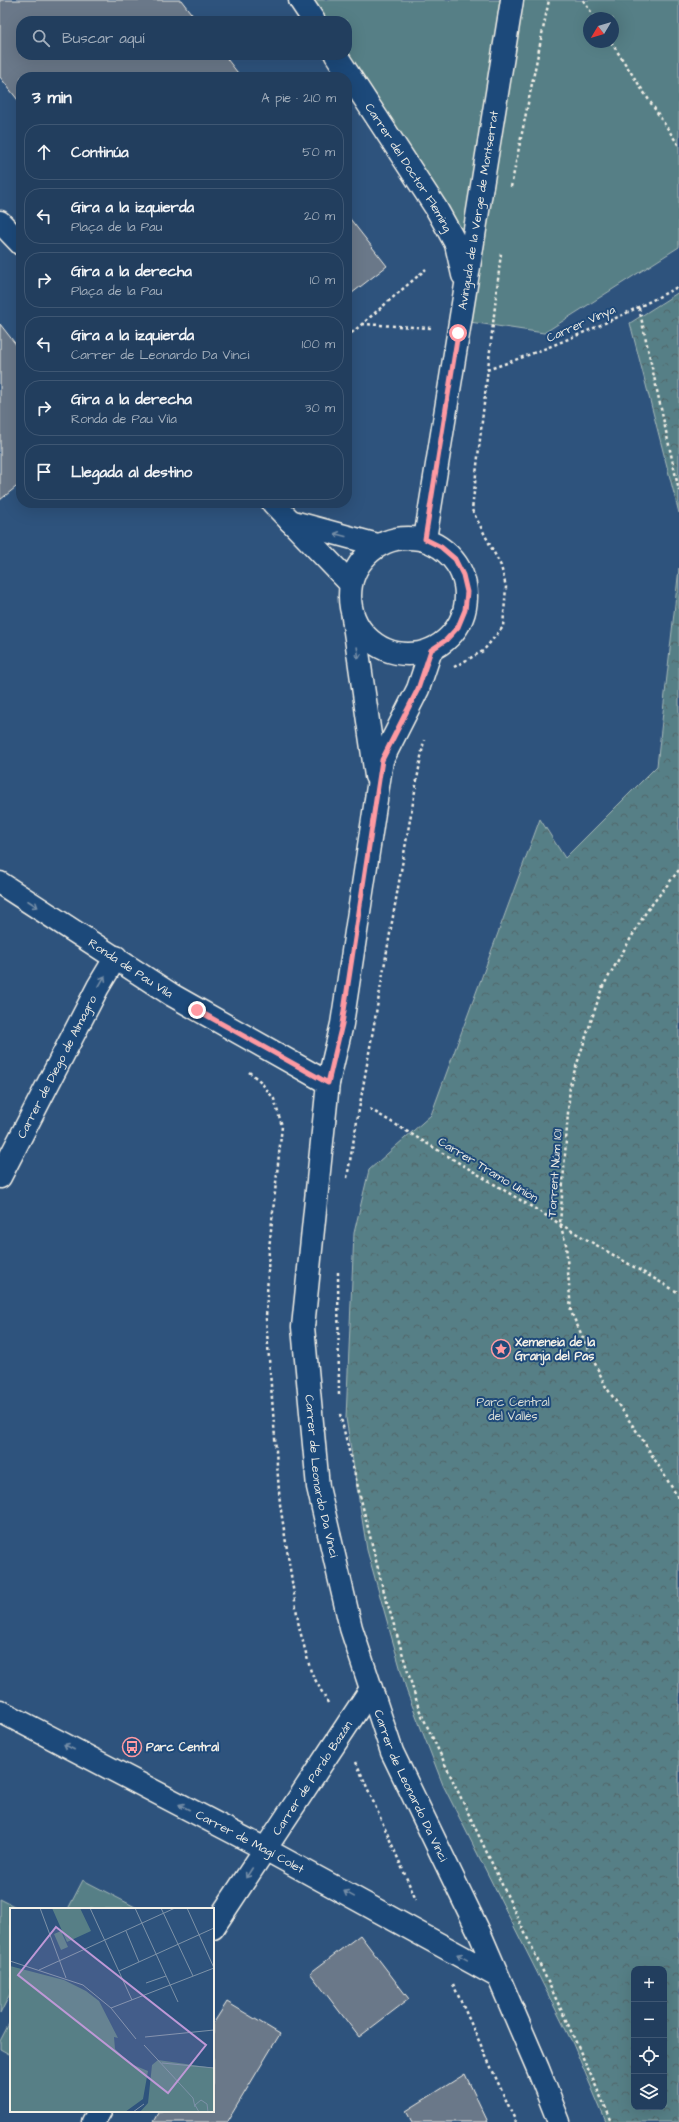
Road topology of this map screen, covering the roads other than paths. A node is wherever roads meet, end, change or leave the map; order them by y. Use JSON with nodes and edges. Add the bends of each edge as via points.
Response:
{"nodes":[{"id":1,"x":300,"y":0,"type":"edge"},
{"id":2,"x":512,"y":0,"type":"edge"},
{"id":3,"x":311,"y":16,"type":"edge"},
{"id":4,"x":339,"y":60,"type":"edge"},
{"id":5,"x":347,"y":72,"type":"edge"},
{"id":6,"x":352,"y":79,"type":"edge"},
{"id":7,"x":0,"y":222,"type":"edge"},
{"id":8,"x":16,"y":239,"type":"edge"},
{"id":9,"x":466,"y":286,"type":"junction"},
{"id":10,"x":277,"y":508,"type":"edge"},
{"id":11,"x":290,"y":522,"type":"junction"},
{"id":12,"x":425,"y":539,"type":"junction"},
{"id":13,"x":378,"y":545,"type":"junction"},
{"id":14,"x":350,"y":584,"type":"junction"},
{"id":15,"x":352,"y":615,"type":"junction"},
{"id":16,"x":431,"y":650,"type":"junction"},
{"id":17,"x":378,"y":791,"type":"junction"},
{"id":18,"x":0,"y":883,"type":"edge"},
{"id":19,"x":116,"y":957,"type":"junction"},
{"id":20,"x":328,"y":1083,"type":"junction"},
{"id":21,"x":0,"y":1177,"type":"edge"},
{"id":22,"x":371,"y":1688,"type":"junction"},
{"id":23,"x":0,"y":1712,"type":"edge"},
{"id":24,"x":266,"y":1849,"type":"junction"},
{"id":25,"x":214,"y":1927,"type":"edge"},
{"id":26,"x":497,"y":1976,"type":"junction"},
{"id":27,"x":99,"y":2112,"type":"edge"},
{"id":28,"x":93,"y":2122,"type":"edge"},
{"id":29,"x":559,"y":2122,"type":"edge"}],
"edges":[{"from":1,"to":3,"type":"street"},
{"from":2,"to":9,"type":"street","name":"Avinguda de la Verge de Montserrat"},
{"from":4,"to":5,"type":"street","name":"Carrer del Doctor Fleming"},
{"from":6,"to":9,"type":"street","name":"Carrer del Doctor Fleming","via":[[453,238]]},
{"from":7,"to":8,"type":"street"},
{"from":9,"to":12,"type":"street","name":"Avinguda de la Verge de Montserrat"},
{"from":10,"to":11,"type":"street"},
{"from":13,"to":11,"type":"street","one_way":true},
{"from":11,"to":14,"type":"street"},
{"from":12,"to":13,"type":"street","via":[[401,537]]},
{"from":12,"to":16,"type":"street","via":[[441,547],[455,559],[463,575],[467,592],[465,610],[458,627],[446,640]]},
{"from":13,"to":14,"type":"street","via":[[365,555],[356,568]]},
{"from":14,"to":15,"type":"street"},
{"from":15,"to":16,"type":"street","via":[[362,631],[376,644],[393,652],[412,654]]},
{"from":15,"to":17,"type":"street","name":"Carrer de Leonardo Da Vinci","one_way":true},
{"from":16,"to":17,"type":"street","name":"Carrer de Leonardo Da Vinci","via":[[418,689],[382,760]]},
{"from":17,"to":20,"type":"street","name":"Carrer de Leonardo Da Vinci","via":[[342,1024]]},
{"from":18,"to":19,"type":"street","name":"Ronda de Pau Vila","one_way":true},
{"from":19,"to":20,"type":"street","name":"Ronda de Pau Vila","via":[[197,1010]]},
{"from":21,"to":19,"type":"street","name":"Carrer de Diego de Almagro","one_way":true},
{"from":20,"to":22,"type":"street","name":"Carrer de Leonardo Da Vinci","via":[[303,1327],[318,1487],[351,1628]]},
{"from":22,"to":24,"type":"street","name":"Carrer de Pardo Bazán"},
{"from":22,"to":26,"type":"street","name":"Carrer de Leonardo Da Vinci","via":[[392,1752],[480,1934]]},
{"from":24,"to":23,"type":"street","name":"Carrer de Magí Colet","one_way":true},
{"from":24,"to":25,"type":"street","name":"Carrer de Pardo Bazán","one_way":true},
{"from":26,"to":24,"type":"street","name":"Carrer de Magí Colet","one_way":true},
{"from":26,"to":29,"type":"street","name":"Carrer de Leonardo Da Vinci"},
{"from":27,"to":28,"type":"street"}]}
